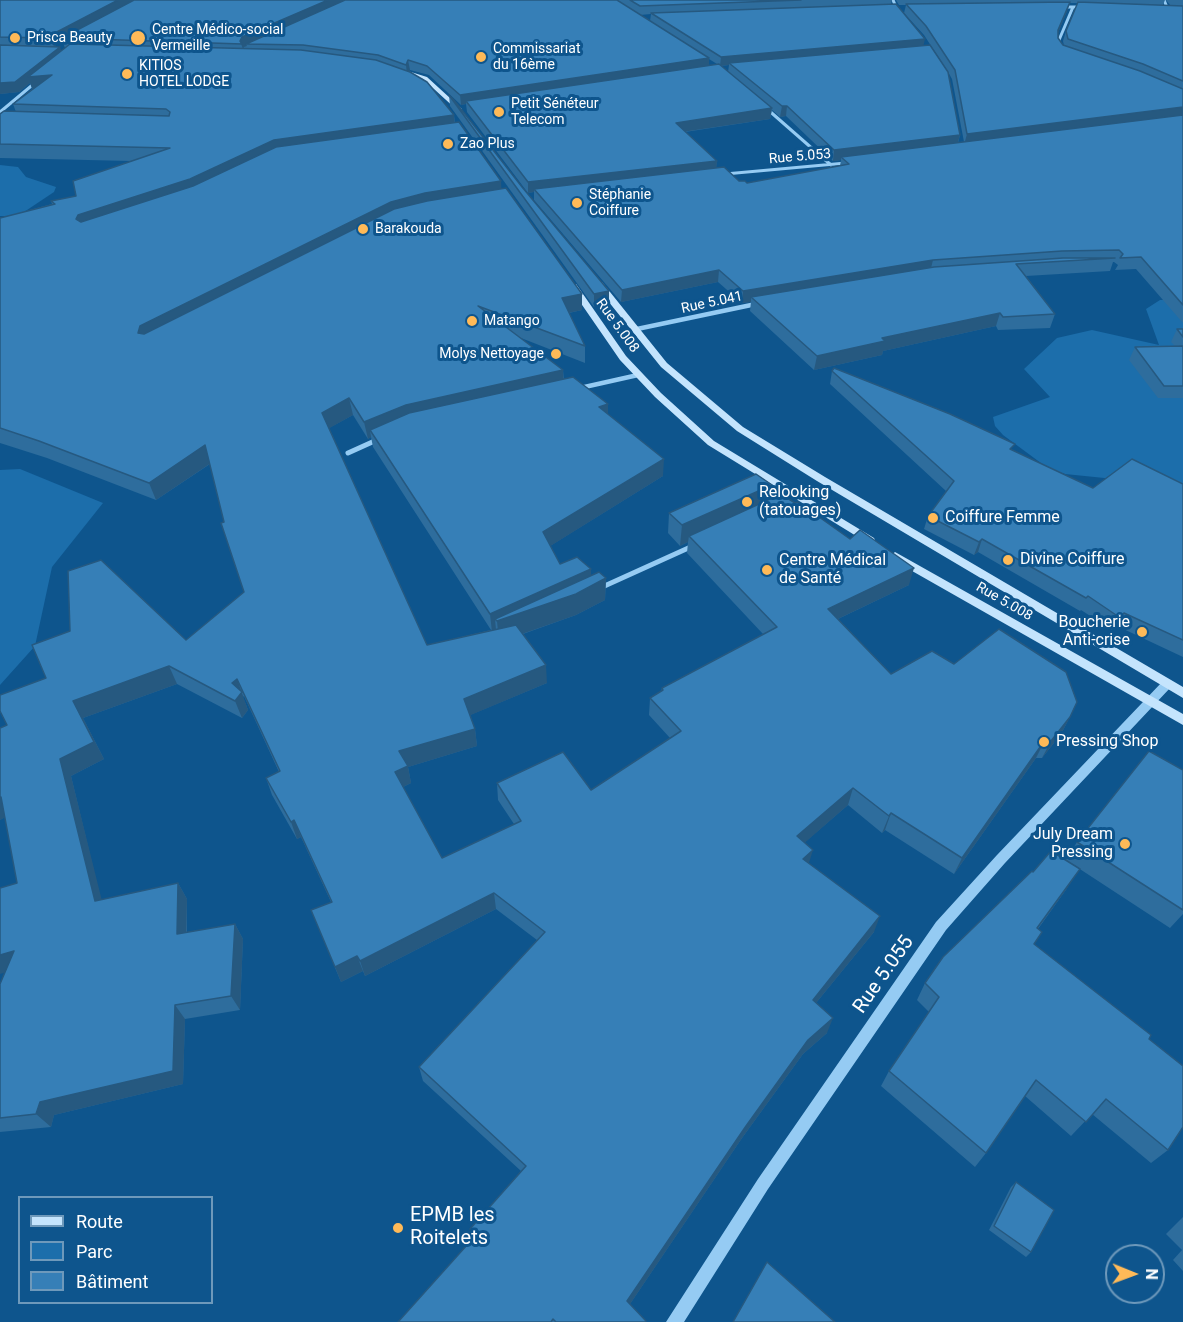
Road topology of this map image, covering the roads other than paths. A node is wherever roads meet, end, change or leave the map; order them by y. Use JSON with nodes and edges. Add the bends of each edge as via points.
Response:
{"nodes":[{"id":1,"x":893,"y":0,"type":"edge"},
{"id":2,"x":1164,"y":0,"type":"edge"},
{"id":3,"x":1061,"y":6,"type":"edge"},
{"id":4,"x":1073,"y":6,"type":"junction"},
{"id":5,"x":1084,"y":7,"type":"edge"},
{"id":6,"x":908,"y":9,"type":"edge"},
{"id":7,"x":1158,"y":9,"type":"edge"},
{"id":8,"x":897,"y":10,"type":"junction"},
{"id":9,"x":1168,"y":10,"type":"junction"},
{"id":10,"x":1176,"y":10,"type":"edge"},
{"id":11,"x":903,"y":17,"type":"edge"},
{"id":12,"x":1064,"y":52,"type":"edge"},
{"id":13,"x":41,"y":78,"type":"edge"},
{"id":14,"x":764,"y":107,"type":"edge"},
{"id":15,"x":0,"y":112,"type":"edge"},
{"id":16,"x":465,"y":117,"type":"edge"},
{"id":17,"x":453,"y":118,"type":"edge"},
{"id":18,"x":849,"y":162,"type":"edge"},
{"id":19,"x":831,"y":165,"type":"junction"},
{"id":20,"x":723,"y":174,"type":"edge"},
{"id":21,"x":565,"y":276,"type":"edge"},
{"id":22,"x":592,"y":276,"type":"edge"},
{"id":23,"x":759,"y":304,"type":"edge"},
{"id":24,"x":637,"y":329,"type":"junction"},
{"id":25,"x":638,"y":375,"type":"junction"},
{"id":26,"x":570,"y":391,"type":"edge"},
{"id":27,"x":382,"y":437,"type":"edge"},
{"id":28,"x":348,"y":453,"type":"dead end"},
{"id":29,"x":799,"y":497,"type":"junction"},
{"id":30,"x":788,"y":502,"type":"edge"},
{"id":31,"x":702,"y":541,"type":"edge"},
{"id":32,"x":874,"y":543,"type":"edge"},
{"id":33,"x":884,"y":549,"type":"edge"},
{"id":34,"x":597,"y":590,"type":"edge"},
{"id":35,"x":1167,"y":684,"type":"junction"},
{"id":36,"x":1183,"y":693,"type":"edge"},
{"id":37,"x":1151,"y":701,"type":"junction"},
{"id":38,"x":1183,"y":720,"type":"edge"},
{"id":39,"x":674,"y":1322,"type":"edge"}],
"edges":[{"from":1,"to":8,"type":"street"},
{"from":2,"to":9,"type":"street"},
{"from":3,"to":4,"type":"street"},
{"from":4,"to":5,"type":"street"},
{"from":4,"to":12,"type":"street","via":[[1059,40]]},
{"from":6,"to":8,"type":"street"},
{"from":7,"to":9,"type":"street"},
{"from":8,"to":11,"type":"street"},
{"from":9,"to":10,"type":"street"},
{"from":13,"to":15,"type":"street"},
{"from":14,"to":19,"type":"street"},
{"from":16,"to":17,"type":"main road","via":[[425,78],[391,70],[432,93]]},
{"from":18,"to":19,"type":"street","name":"Rue 5.053"},
{"from":19,"to":20,"type":"street","name":"Rue 5.053"},
{"from":21,"to":25,"type":"main road","name":"Rue 5.008"},
{"from":22,"to":24,"type":"main road","name":"Rue 5.008"},
{"from":23,"to":24,"type":"street","name":"Rue 5.041"},
{"from":24,"to":35,"type":"main road","name":"Rue 5.008","via":[[664,365],[740,429]]},
{"from":25,"to":26,"type":"street"},
{"from":25,"to":29,"type":"main road","name":"Rue 5.008","via":[[711,443]]},
{"from":27,"to":28,"type":"street"},
{"from":29,"to":30,"type":"street"},
{"from":29,"to":32,"type":"main road","name":"Rue 5.008"},
{"from":31,"to":34,"type":"street"},
{"from":33,"to":37,"type":"main road","name":"Rue 5.008"},
{"from":35,"to":36,"type":"main road","name":"Rue 5.008"},
{"from":35,"to":37,"type":"street","name":"Rue 5.055"},
{"from":37,"to":38,"type":"main road","name":"Rue 5.008"},
{"from":37,"to":39,"type":"street","name":"Rue 5.055","via":[[941,926],[762,1184]]}]}
